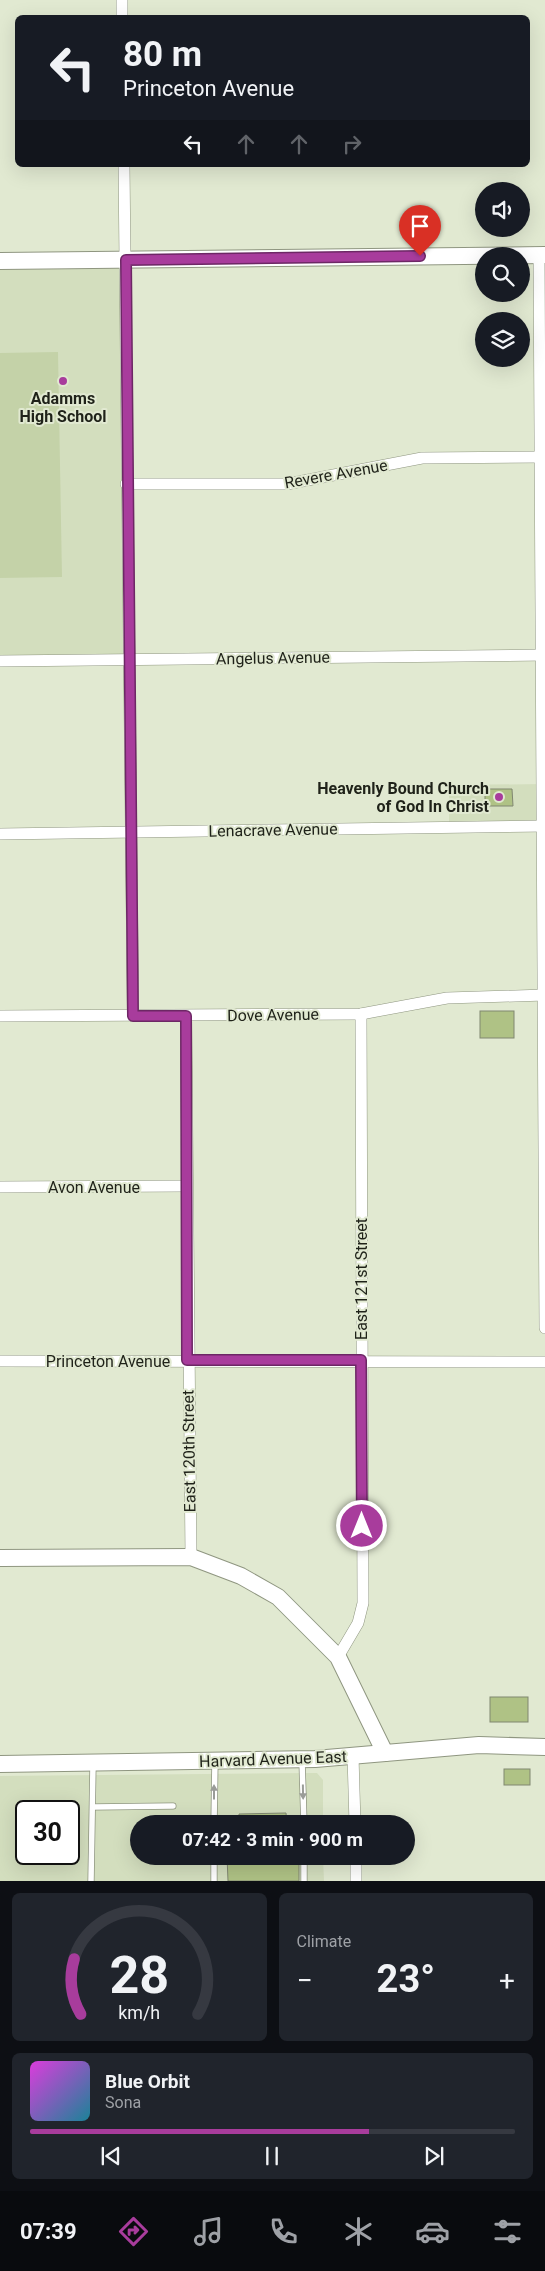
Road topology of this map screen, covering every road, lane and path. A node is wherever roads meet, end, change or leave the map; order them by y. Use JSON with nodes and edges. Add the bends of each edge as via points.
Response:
{"nodes":[{"id":1,"x":122,"y":0,"type":"edge"},
{"id":2,"x":122,"y":15,"type":"edge"},
{"id":3,"x":124,"y":167,"type":"edge"},
{"id":4,"x":542,"y":255,"type":"edge"},
{"id":5,"x":126,"y":260,"type":"junction"},
{"id":6,"x":0,"y":261,"type":"edge"},
{"id":7,"x":542,"y":457,"type":"edge"},
{"id":8,"x":126,"y":484,"type":"junction"},
{"id":9,"x":543,"y":655,"type":"edge"},
{"id":10,"x":130,"y":660,"type":"junction"},
{"id":11,"x":0,"y":661,"type":"edge"},
{"id":12,"x":544,"y":826,"type":"edge"},
{"id":13,"x":133,"y":833,"type":"junction"},
{"id":14,"x":0,"y":834,"type":"edge"},
{"id":15,"x":544,"y":995,"type":"edge"},
{"id":16,"x":361,"y":1014,"type":"junction"},
{"id":17,"x":0,"y":1016,"type":"edge"},
{"id":18,"x":133,"y":1016,"type":"junction"},
{"id":19,"x":186,"y":1016,"type":"junction"},
{"id":20,"x":544,"y":1173,"type":"edge"},
{"id":21,"x":187,"y":1186,"type":"junction"},
{"id":22,"x":0,"y":1187,"type":"edge"},
{"id":23,"x":545,"y":1328,"type":"edge"},
{"id":24,"x":187,"y":1360,"type":"junction"},
{"id":25,"x":361,"y":1360,"type":"junction"},
{"id":26,"x":0,"y":1361,"type":"edge"},
{"id":27,"x":545,"y":1362,"type":"edge"},
{"id":28,"x":190,"y":1557,"type":"junction"},
{"id":29,"x":0,"y":1558,"type":"edge"},
{"id":30,"x":338,"y":1657,"type":"junction"},
{"id":31,"x":545,"y":1747,"type":"edge"},
{"id":32,"x":385,"y":1753,"type":"junction"},
{"id":33,"x":353,"y":1756,"type":"junction"},
{"id":34,"x":302,"y":1759,"type":"junction"},
{"id":35,"x":215,"y":1761,"type":"junction"},
{"id":36,"x":93,"y":1762,"type":"junction"},
{"id":37,"x":0,"y":1764,"type":"edge"},
{"id":38,"x":173,"y":1806,"type":"dead end"},
{"id":39,"x":93,"y":1807,"type":"junction"},
{"id":40,"x":214,"y":1815,"type":"edge"},
{"id":41,"x":304,"y":1815,"type":"edge"},
{"id":42,"x":355,"y":1815,"type":"edge"},
{"id":43,"x":214,"y":1865,"type":"edge"},
{"id":44,"x":304,"y":1865,"type":"edge"},
{"id":45,"x":356,"y":1865,"type":"edge"},
{"id":46,"x":92,"y":1881,"type":"edge"},
{"id":47,"x":214,"y":1881,"type":"edge"},
{"id":48,"x":304,"y":1881,"type":"edge"},
{"id":49,"x":356,"y":1881,"type":"edge"}],
"edges":[{"from":1,"to":2,"type":"street"},
{"from":3,"to":5,"type":"street"},
{"from":4,"to":5,"type":"street"},
{"from":4,"to":7,"type":"street"},
{"from":5,"to":6,"type":"street"},
{"from":5,"to":8,"type":"street"},
{"from":7,"to":8,"type":"street","name":"Revere Avenue","via":[[422,458],[287,484]]},
{"from":7,"to":9,"type":"street"},
{"from":8,"to":10,"type":"street"},
{"from":9,"to":10,"type":"street","name":"Angelus Avenue"},
{"from":9,"to":12,"type":"street"},
{"from":10,"to":11,"type":"street","name":"Angelus Avenue"},
{"from":10,"to":13,"type":"street"},
{"from":12,"to":13,"type":"street","name":"Lenacrave Avenue"},
{"from":12,"to":15,"type":"street"},
{"from":13,"to":14,"type":"street","name":"Lenacrave Avenue"},
{"from":13,"to":18,"type":"street"},
{"from":15,"to":16,"type":"street","name":"Dove Avenue","via":[[447,998]]},
{"from":15,"to":20,"type":"street"},
{"from":16,"to":19,"type":"street","name":"Dove Avenue"},
{"from":16,"to":25,"type":"street","name":"East 121st Street"},
{"from":17,"to":18,"type":"street","name":"Dove Avenue"},
{"from":18,"to":19,"type":"street","name":"Dove Avenue"},
{"from":19,"to":21,"type":"street","name":"East 120th Street"},
{"from":20,"to":23,"type":"street"},
{"from":21,"to":22,"type":"street","name":"Avon Avenue"},
{"from":21,"to":24,"type":"street","name":"East 120th Street"},
{"from":24,"to":25,"type":"street","name":"Princeton Avenue"},
{"from":24,"to":26,"type":"street","name":"Princeton Avenue"},
{"from":24,"to":28,"type":"street","name":"East 120th Street"},
{"from":25,"to":27,"type":"street","name":"Princeton Avenue"},
{"from":25,"to":30,"type":"street","name":"East 121st Street","via":[[363,1604],[358,1623]]},
{"from":28,"to":29,"type":"street"},
{"from":28,"to":30,"type":"street","via":[[242,1576],[278,1598]]},
{"from":30,"to":32,"type":"street"},
{"from":31,"to":32,"type":"street","name":"Harvard Avenue East","via":[[479,1745]]},
{"from":32,"to":33,"type":"street","name":"Harvard Avenue East"},
{"from":33,"to":34,"type":"street","name":"Harvard Avenue East"},
{"from":33,"to":42,"type":"street"},
{"from":34,"to":35,"type":"street","name":"Harvard Avenue East"},
{"from":34,"to":41,"type":"lane","one_way":true},
{"from":35,"to":36,"type":"street","name":"Harvard Avenue East"},
{"from":40,"to":35,"type":"lane","one_way":true},
{"from":36,"to":37,"type":"street","name":"Harvard Avenue East"},
{"from":36,"to":39,"type":"lane"},
{"from":38,"to":39,"type":"lane"},
{"from":39,"to":46,"type":"lane"},
{"from":43,"to":47,"type":"lane"},
{"from":44,"to":48,"type":"lane"},
{"from":45,"to":49,"type":"street"}]}
